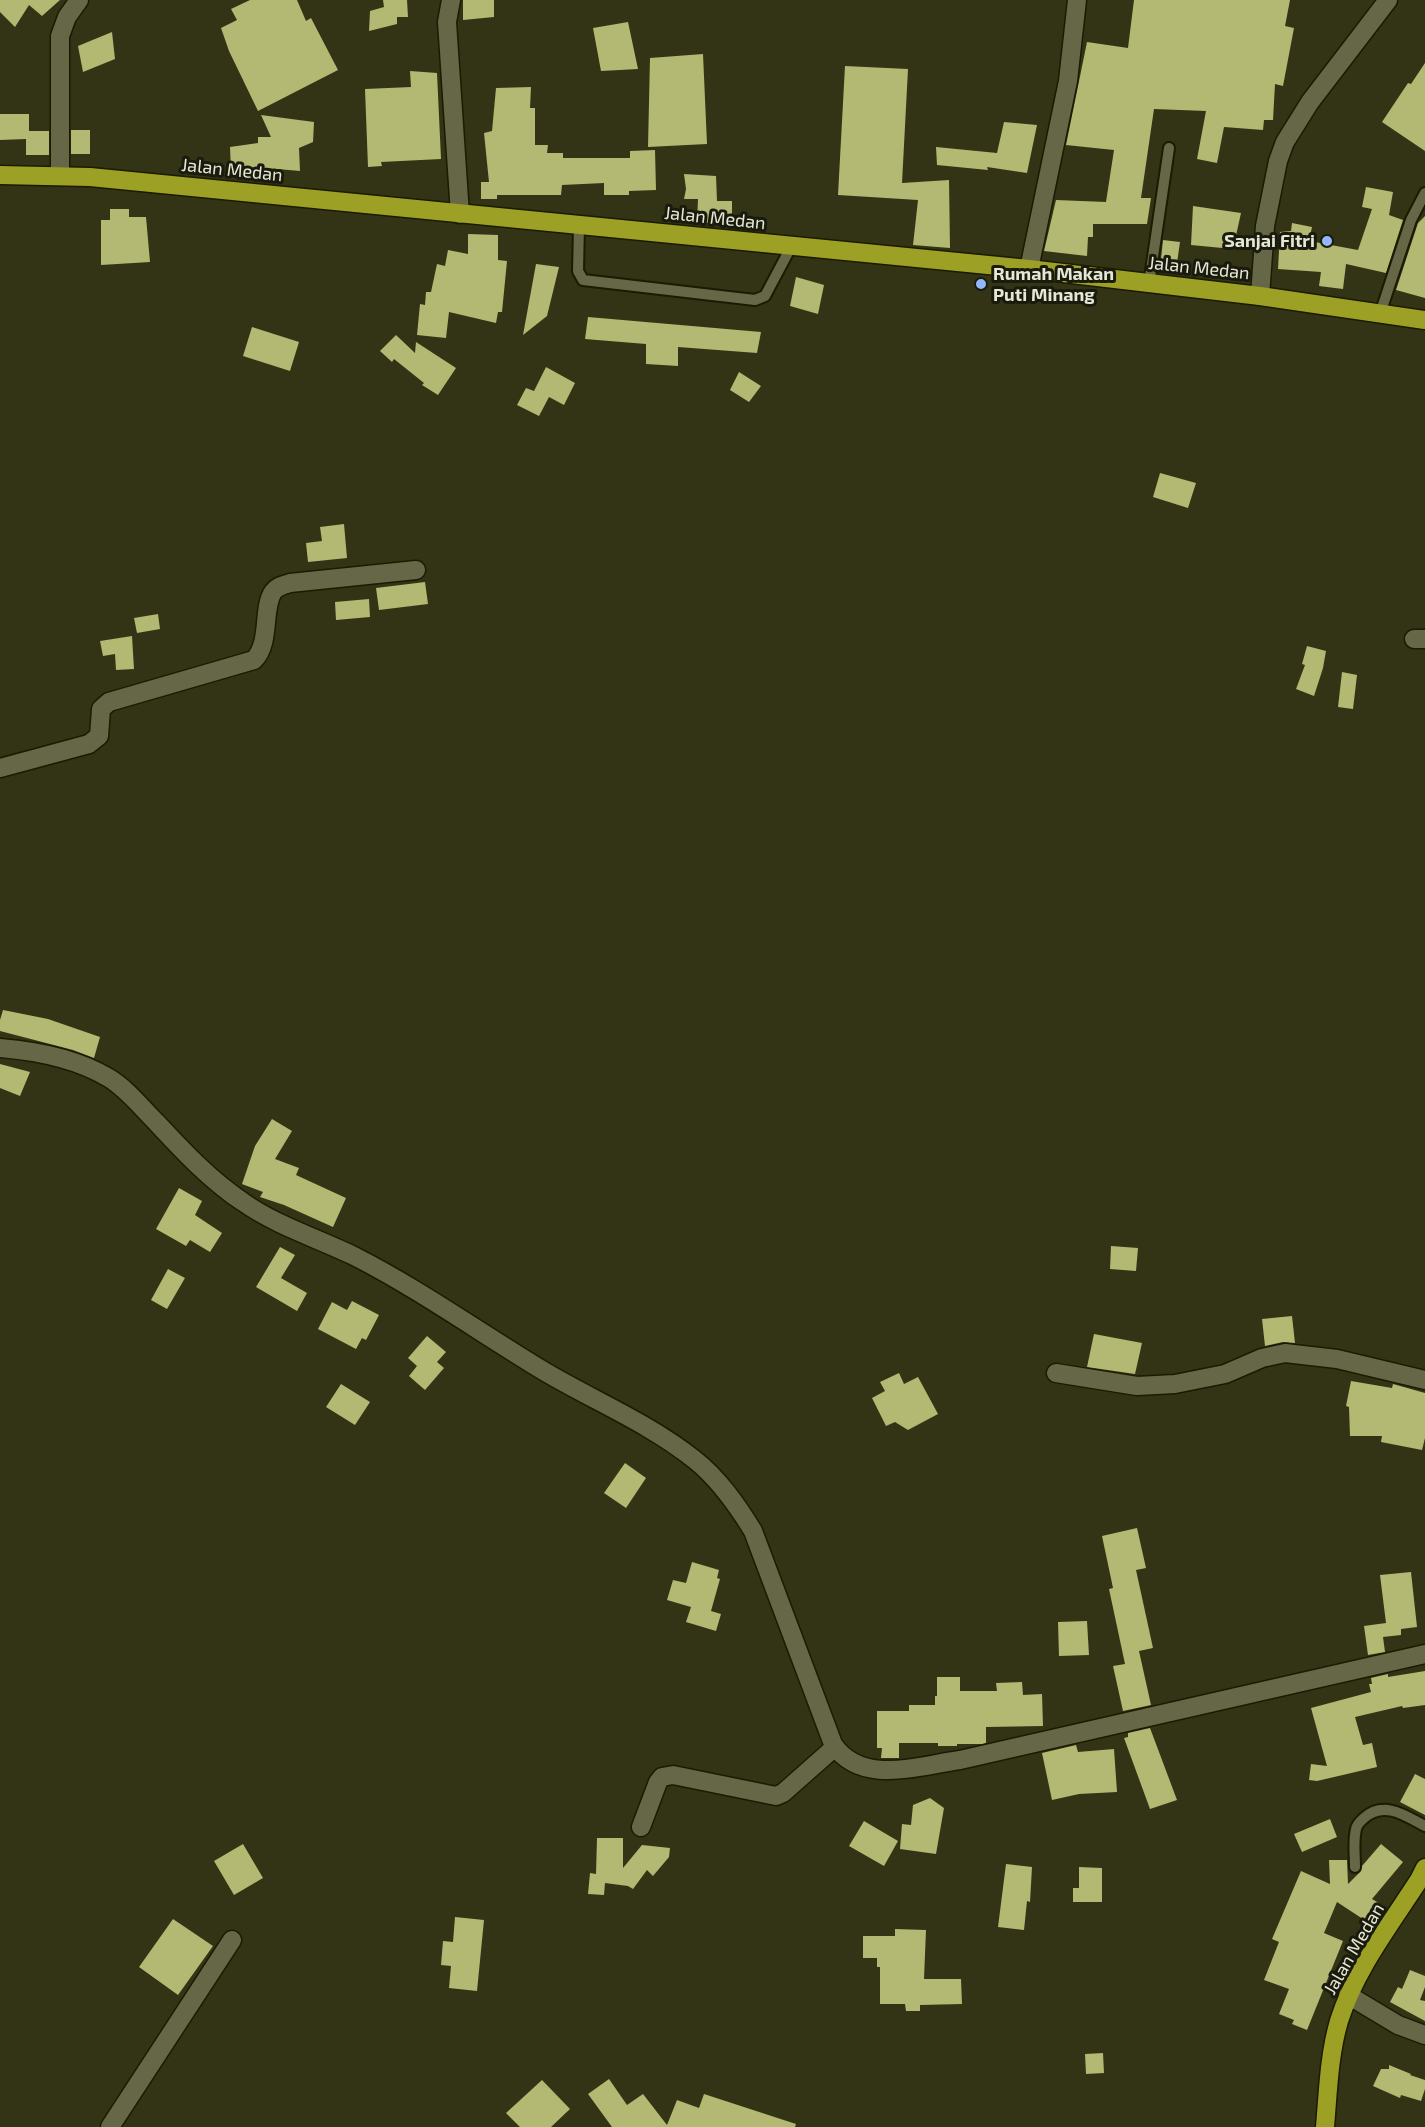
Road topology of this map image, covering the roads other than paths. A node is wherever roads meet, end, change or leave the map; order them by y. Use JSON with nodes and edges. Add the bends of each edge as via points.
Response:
{"nodes":[{"id":1,"x":79,"y":0,"type":"edge"},
{"id":2,"x":451,"y":0,"type":"edge"},
{"id":3,"x":1077,"y":0,"type":"edge"},
{"id":4,"x":1389,"y":0,"type":"edge"},
{"id":5,"x":1169,"y":148,"type":"dead end"},
{"id":6,"x":0,"y":175,"type":"edge"},
{"id":7,"x":60,"y":176,"type":"junction"},
{"id":8,"x":1425,"y":193,"type":"edge"},
{"id":9,"x":460,"y":214,"type":"junction"},
{"id":10,"x":579,"y":225,"type":"junction"},
{"id":11,"x":791,"y":247,"type":"junction"},
{"id":12,"x":1029,"y":269,"type":"junction"},
{"id":13,"x":1149,"y":284,"type":"junction"},
{"id":14,"x":1260,"y":296,"type":"junction"},
{"id":15,"x":1380,"y":315,"type":"junction"},
{"id":16,"x":1425,"y":320,"type":"edge"},
{"id":17,"x":416,"y":570,"type":"dead end"},
{"id":18,"x":0,"y":768,"type":"edge"},
{"id":19,"x":0,"y":1048,"type":"edge"},
{"id":20,"x":1056,"y":1373,"type":"dead end"},
{"id":21,"x":1425,"y":1380,"type":"edge"},
{"id":22,"x":1425,"y":1654,"type":"edge"},
{"id":23,"x":835,"y":1747,"type":"junction"},
{"id":24,"x":1425,"y":1826,"type":"edge"},
{"id":25,"x":641,"y":1827,"type":"dead end"},
{"id":26,"x":1355,"y":1867,"type":"dead end"},
{"id":27,"x":1425,"y":1868,"type":"edge"},
{"id":28,"x":232,"y":1940,"type":"dead end"},
{"id":29,"x":1348,"y":1995,"type":"junction"},
{"id":30,"x":1425,"y":2035,"type":"edge"},
{"id":31,"x":110,"y":2127,"type":"edge"},
{"id":32,"x":1325,"y":2127,"type":"edge"}],
"edges":[{"from":1,"to":7,"type":"street","via":[[60,36]]},
{"from":2,"to":9,"type":"street","via":[[447,22]]},
{"from":3,"to":12,"type":"street","via":[[1068,81]]},
{"from":4,"to":14,"type":"street","via":[[1310,102],[1285,142],[1265,226]]},
{"from":5,"to":13,"type":"lane"},
{"from":6,"to":7,"type":"highway","name":"Jalan Medan"},
{"from":7,"to":9,"type":"highway","name":"Jalan Medan"},
{"from":8,"to":15,"type":"lane","via":[[1411,220]]},
{"from":9,"to":10,"type":"highway","name":"Jalan Medan"},
{"from":10,"to":11,"type":"highway","name":"Jalan Medan"},
{"from":10,"to":11,"type":"lane","via":[[578,271],[583,280],[755,300],[765,296]]},
{"from":11,"to":12,"type":"highway","name":"Jalan Medan"},
{"from":12,"to":13,"type":"highway","name":"Jalan Medan"},
{"from":13,"to":14,"type":"highway","name":"Jalan Medan"},
{"from":14,"to":15,"type":"highway","name":"Jalan Medan"},
{"from":15,"to":16,"type":"highway","name":"Jalan Medan"},
{"from":17,"to":18,"type":"street","via":[[278,587],[271,595],[262,644],[254,660],[109,702],[101,709],[99,736],[89,744]]},
{"from":19,"to":23,"type":"street","via":[[60,1058],[111,1079],[202,1170],[243,1203],[364,1262],[696,1461],[735,1503],[753,1531]]},
{"from":20,"to":21,"type":"street","via":[[1137,1386],[1174,1384],[1226,1374],[1262,1358],[1285,1353],[1337,1359]]},
{"from":22,"to":23,"type":"street","via":[[960,1760],[871,1770],[849,1761]]},
{"from":23,"to":25,"type":"street","via":[[776,1796],[673,1775],[662,1777]]},
{"from":24,"to":26,"type":"lane","via":[[1393,1810],[1371,1812],[1356,1829]]},
{"from":27,"to":29,"type":"highway","name":"Jalan Medan"},
{"from":28,"to":31,"type":"street"},
{"from":29,"to":30,"type":"street","via":[[1398,2025]]},
{"from":29,"to":32,"type":"highway","name":"Jalan Medan","via":[[1332,2053]]}]}
